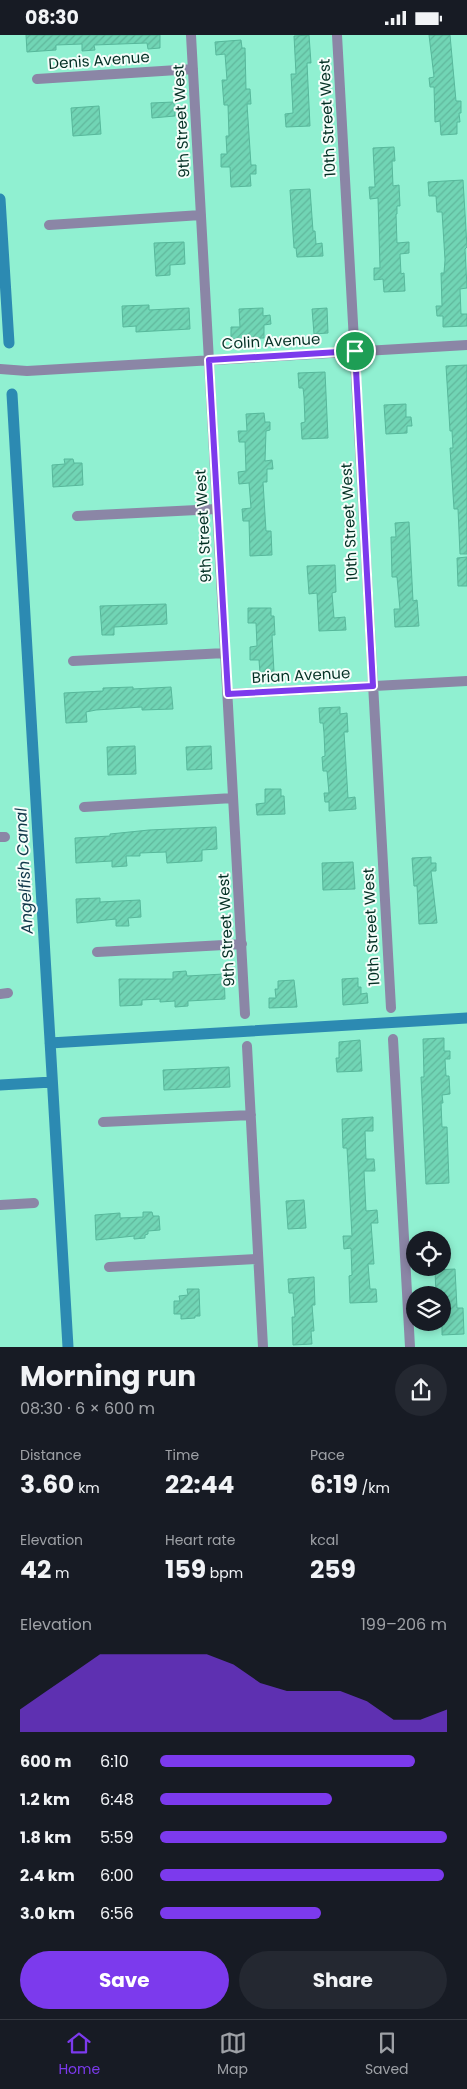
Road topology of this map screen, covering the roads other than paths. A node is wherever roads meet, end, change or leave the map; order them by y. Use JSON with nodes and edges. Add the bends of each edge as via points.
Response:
{"nodes":[{"id":1,"x":191,"y":35,"type":"edge"},
{"id":2,"x":337,"y":35,"type":"edge"},
{"id":3,"x":192,"y":69,"type":"junction"},
{"id":4,"x":37,"y":79,"type":"dead end"},
{"id":5,"x":201,"y":215,"type":"junction"},
{"id":6,"x":49,"y":225,"type":"dead end"},
{"id":7,"x":467,"y":345,"type":"edge"},
{"id":8,"x":355,"y":351,"type":"junction"},
{"id":9,"x":209,"y":360,"type":"junction"},
{"id":10,"x":0,"y":369,"type":"edge"},
{"id":11,"x":217,"y":509,"type":"junction"},
{"id":12,"x":77,"y":516,"type":"dead end"},
{"id":13,"x":225,"y":653,"type":"junction"},
{"id":14,"x":73,"y":661,"type":"dead end"},
{"id":15,"x":467,"y":681,"type":"edge"},
{"id":16,"x":373,"y":686,"type":"junction"},
{"id":17,"x":228,"y":694,"type":"junction"},
{"id":18,"x":233,"y":798,"type":"junction"},
{"id":19,"x":84,"y":807,"type":"dead end"},
{"id":20,"x":242,"y":944,"type":"junction"},
{"id":21,"x":97,"y":952,"type":"dead end"},
{"id":22,"x":391,"y":1008,"type":"dead end"},
{"id":23,"x":245,"y":1014,"type":"dead end"},
{"id":24,"x":393,"y":1039,"type":"dead end"},
{"id":25,"x":247,"y":1046,"type":"dead end"},
{"id":26,"x":251,"y":1115,"type":"junction"},
{"id":27,"x":104,"y":1122,"type":"dead end"},
{"id":28,"x":34,"y":1203,"type":"dead end"},
{"id":29,"x":0,"y":1205,"type":"edge"},
{"id":30,"x":258,"y":1259,"type":"junction"},
{"id":31,"x":109,"y":1267,"type":"dead end"},
{"id":32,"x":263,"y":1347,"type":"edge"},
{"id":33,"x":410,"y":1347,"type":"edge"}],
"edges":[{"from":1,"to":3,"type":"street","name":"9th Street West"},
{"from":2,"to":8,"type":"street","name":"10th Street West"},
{"from":3,"to":4,"type":"street","name":"Denis Avenue"},
{"from":3,"to":5,"type":"street","name":"9th Street West"},
{"from":5,"to":6,"type":"street"},
{"from":5,"to":9,"type":"street","name":"9th Street West"},
{"from":7,"to":8,"type":"street","name":"Colin Avenue"},
{"from":8,"to":9,"type":"street","name":"Colin Avenue"},
{"from":8,"to":16,"type":"street","name":"10th Street West"},
{"from":9,"to":10,"type":"street","name":"Colin Avenue","via":[[27,371]]},
{"from":9,"to":11,"type":"street","name":"9th Street West"},
{"from":11,"to":12,"type":"street"},
{"from":11,"to":13,"type":"street","name":"9th Street West"},
{"from":13,"to":14,"type":"street"},
{"from":13,"to":17,"type":"street","name":"9th Street West"},
{"from":15,"to":16,"type":"street","name":"Brian Avenue"},
{"from":16,"to":17,"type":"street","name":"Brian Avenue"},
{"from":16,"to":22,"type":"street","name":"10th Street West"},
{"from":17,"to":18,"type":"street","name":"9th Street West"},
{"from":18,"to":19,"type":"street"},
{"from":18,"to":20,"type":"street","name":"9th Street West"},
{"from":20,"to":21,"type":"street"},
{"from":20,"to":23,"type":"street","name":"9th Street West"},
{"from":24,"to":33,"type":"street"},
{"from":25,"to":26,"type":"street"},
{"from":26,"to":27,"type":"street"},
{"from":26,"to":30,"type":"street"},
{"from":28,"to":29,"type":"street"},
{"from":30,"to":31,"type":"street"},
{"from":30,"to":32,"type":"street"}]}
